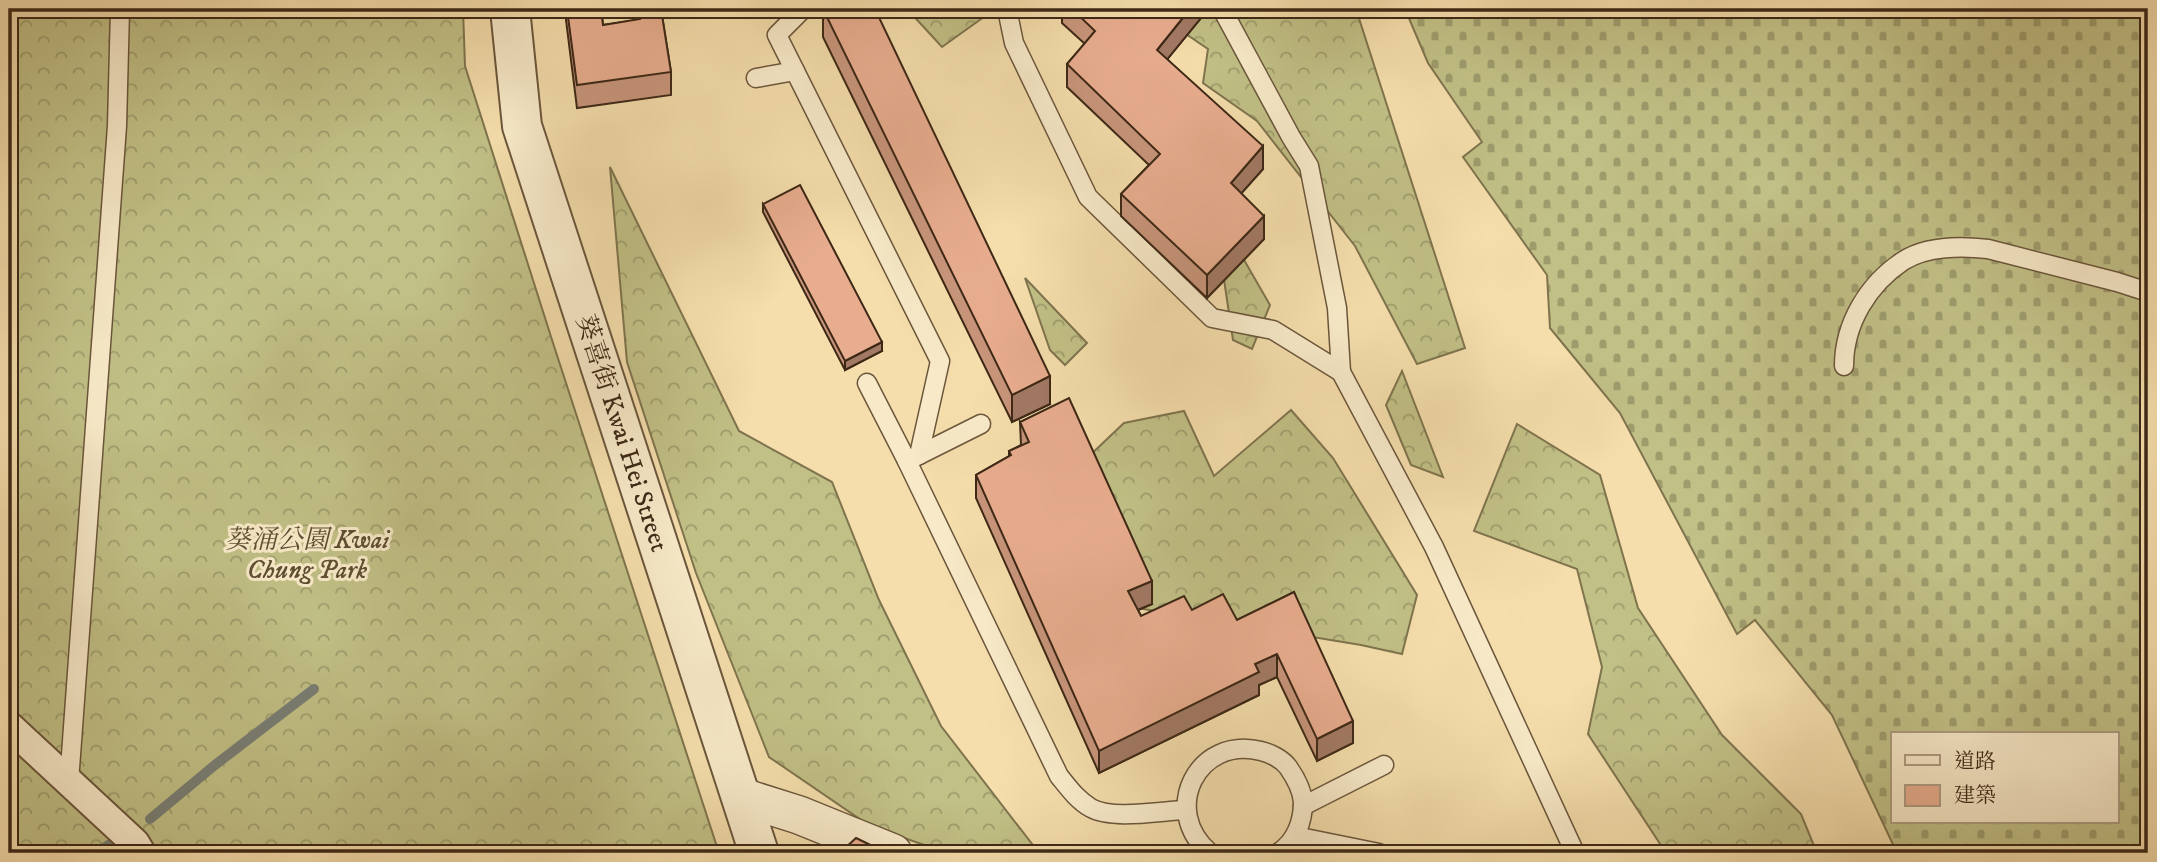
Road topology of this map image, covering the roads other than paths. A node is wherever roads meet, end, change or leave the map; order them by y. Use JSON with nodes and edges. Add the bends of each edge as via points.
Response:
{"nodes":[{"id":1,"x":120,"y":9,"type":"edge"},
{"id":2,"x":510,"y":9,"type":"edge"},
{"id":3,"x":803,"y":9,"type":"edge"},
{"id":4,"x":1007,"y":9,"type":"edge"},
{"id":5,"x":1222,"y":9,"type":"edge"},
{"id":6,"x":795,"y":71,"type":"junction"},
{"id":7,"x":756,"y":78,"type":"dead end"},
{"id":8,"x":2148,"y":292,"type":"edge"},
{"id":9,"x":1844,"y":366,"type":"dead end"},
{"id":10,"x":1341,"y":372,"type":"junction"},
{"id":11,"x":867,"y":383,"type":"dead end"},
{"id":12,"x":981,"y":424,"type":"dead end"},
{"id":13,"x":913,"y":458,"type":"junction"},
{"id":14,"x":9,"y":726,"type":"edge"},
{"id":15,"x":1384,"y":765,"type":"dead end"},
{"id":16,"x":69,"y":782,"type":"junction"},
{"id":17,"x":742,"y":797,"type":"junction"},
{"id":18,"x":1303,"y":806,"type":"junction"},
{"id":19,"x":1185,"y":810,"type":"junction"},
{"id":20,"x":1295,"y":836,"type":"junction"},
{"id":21,"x":132,"y":850,"type":"edge"},
{"id":22,"x":759,"y":853,"type":"edge"},
{"id":23,"x":893,"y":853,"type":"edge"},
{"id":24,"x":1210,"y":853,"type":"edge"},
{"id":25,"x":1278,"y":853,"type":"edge"},
{"id":26,"x":1379,"y":853,"type":"edge"},
{"id":27,"x":1575,"y":853,"type":"edge"}],
"edges":[{"from":1,"to":16,"type":"lane","via":[[117,126]]},
{"from":2,"to":17,"type":"street","name":"葵喜街 Kwai Hei Street","via":[[522,126]]},
{"from":3,"to":6,"type":"lane","via":[[777,35]]},
{"from":4,"to":10,"type":"lane","via":[[1014,43],[1088,197],[1212,318],[1273,330]]},
{"from":5,"to":10,"type":"lane","via":[[1309,166],[1336,308]]},
{"from":6,"to":7,"type":"lane"},
{"from":6,"to":13,"type":"lane","via":[[940,361]]},
{"from":8,"to":9,"type":"lane","via":[[1988,249],[1927,253],[1904,260],[1867,296],[1850,328]]},
{"from":10,"to":27,"type":"lane","via":[[1434,547]]},
{"from":11,"to":13,"type":"lane"},
{"from":12,"to":13,"type":"lane"},
{"from":13,"to":19,"type":"lane","via":[[1059,776],[1092,809],[1114,814]]},
{"from":14,"to":16,"type":"street"},
{"from":15,"to":18,"type":"lane"},
{"from":16,"to":21,"type":"street"},
{"from":17,"to":22,"type":"street","name":"葵喜街 Kwai Hei Street"},
{"from":17,"to":23,"type":"street"},
{"from":18,"to":19,"type":"lane","via":[[1297,779],[1285,763],[1268,752],[1249,748],[1211,758],[1196,772]]},
{"from":18,"to":20,"type":"lane"},
{"from":19,"to":24,"type":"lane","via":[[1189,829]]},
{"from":20,"to":25,"type":"lane"},
{"from":20,"to":26,"type":"lane"}]}
